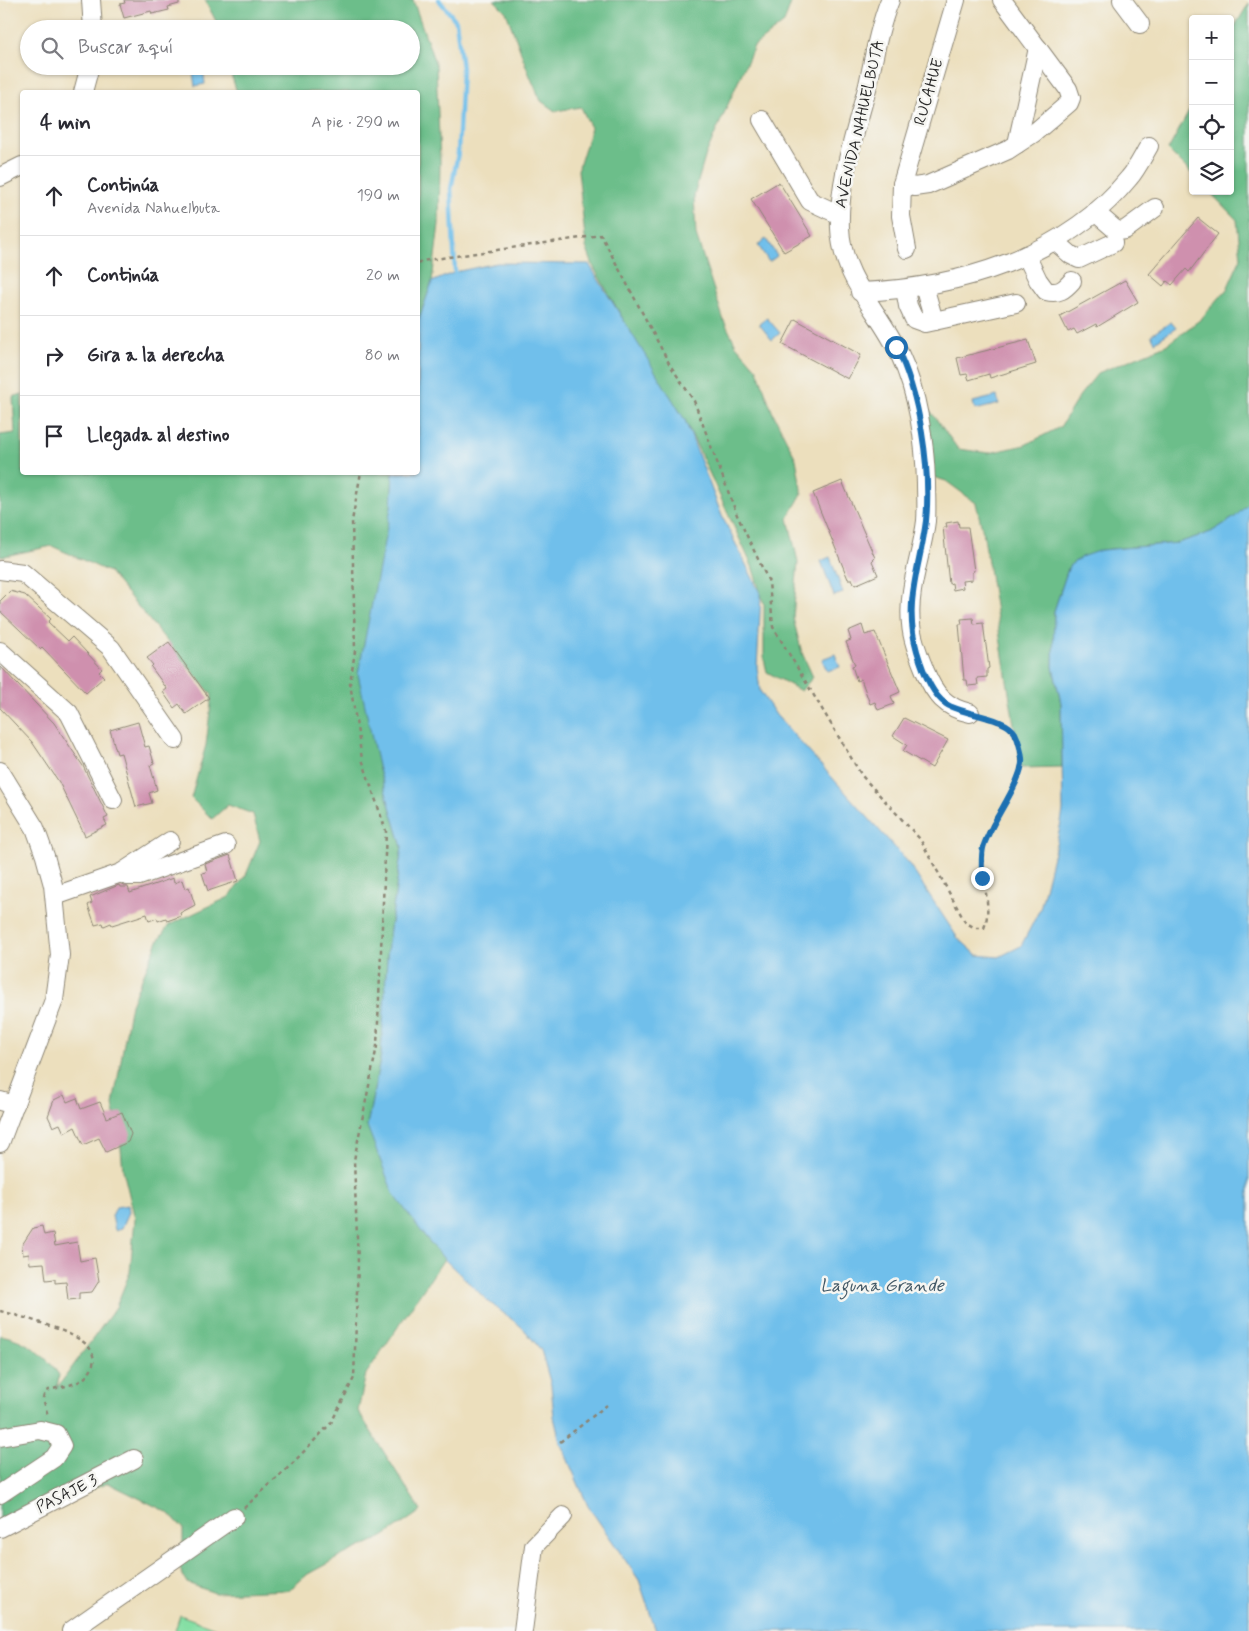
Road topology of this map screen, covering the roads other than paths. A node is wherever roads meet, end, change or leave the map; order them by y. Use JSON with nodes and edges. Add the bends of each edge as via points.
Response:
{"nodes":[{"id":1,"x":91,"y":0,"type":"edge"},
{"id":2,"x":890,"y":0,"type":"edge"},
{"id":3,"x":956,"y":0,"type":"edge"},
{"id":4,"x":1002,"y":0,"type":"edge"},
{"id":5,"x":1122,"y":0,"type":"edge"},
{"id":6,"x":92,"y":20,"type":"edge"},
{"id":7,"x":1140,"y":24,"type":"dead end"},
{"id":8,"x":1038,"y":48,"type":"junction"},
{"id":9,"x":88,"y":75,"type":"edge"},
{"id":10,"x":84,"y":90,"type":"edge"},
{"id":11,"x":762,"y":120,"type":"dead end"},
{"id":12,"x":1017,"y":144,"type":"junction"},
{"id":13,"x":1149,"y":146,"type":"dead end"},
{"id":14,"x":20,"y":167,"type":"edge"},
{"id":15,"x":0,"y":177,"type":"edge"},
{"id":16,"x":902,"y":184,"type":"junction"},
{"id":17,"x":1155,"y":208,"type":"dead end"},
{"id":18,"x":1095,"y":212,"type":"junction"},
{"id":19,"x":840,"y":215,"type":"junction"},
{"id":20,"x":1056,"y":242,"type":"junction"},
{"id":21,"x":1113,"y":243,"type":"dead end"},
{"id":22,"x":907,"y":249,"type":"dead end"},
{"id":23,"x":1026,"y":255,"type":"junction"},
{"id":24,"x":1072,"y":281,"type":"dead end"},
{"id":25,"x":924,"y":286,"type":"junction"},
{"id":26,"x":904,"y":289,"type":"junction"},
{"id":27,"x":860,"y":292,"type":"junction"},
{"id":28,"x":1016,"y":303,"type":"dead end"},
{"id":29,"x":934,"y":321,"type":"junction"},
{"id":30,"x":0,"y":570,"type":"edge"},
{"id":31,"x":0,"y":651,"type":"edge"},
{"id":32,"x":970,"y":713,"type":"road end"},
{"id":33,"x":174,"y":740,"type":"dead end"},
{"id":34,"x":0,"y":771,"type":"edge"},
{"id":35,"x":113,"y":800,"type":"dead end"},
{"id":36,"x":170,"y":841,"type":"dead end"},
{"id":37,"x":226,"y":845,"type":"dead end"},
{"id":38,"x":121,"y":873,"type":"junction"},
{"id":39,"x":54,"y":896,"type":"junction"},
{"id":40,"x":8,"y":1103,"type":"edge"},
{"id":41,"x":0,"y":1143,"type":"edge"},
{"id":42,"x":0,"y":1437,"type":"edge"},
{"id":43,"x":134,"y":1460,"type":"dead end"},
{"id":44,"x":0,"y":1494,"type":"edge"},
{"id":45,"x":563,"y":1516,"type":"dead end"},
{"id":46,"x":234,"y":1517,"type":"road end"},
{"id":47,"x":0,"y":1528,"type":"edge"},
{"id":48,"x":71,"y":1631,"type":"edge"},
{"id":49,"x":524,"y":1631,"type":"edge"}],
"edges":[{"from":1,"to":6,"type":"street"},
{"from":2,"to":19,"type":"street","name":"AVENIDA NAHUELBUTA","via":[[841,192]]},
{"from":3,"to":16,"type":"street","name":"RUCAHUE"},
{"from":4,"to":8,"type":"street"},
{"from":5,"to":7,"type":"street"},
{"from":8,"to":12,"type":"street"},
{"from":8,"to":12,"type":"street","via":[[1068,88],[1071,98],[1066,107]]},
{"from":9,"to":10,"type":"street"},
{"from":11,"to":19,"type":"street","via":[[810,201]]},
{"from":12,"to":16,"type":"street","via":[[928,185],[914,187]]},
{"from":13,"to":18,"type":"street","via":[[1130,177]]},
{"from":14,"to":15,"type":"street"},
{"from":16,"to":22,"type":"street","name":"RUCAHUE","via":[[901,216]]},
{"from":17,"to":18,"type":"street","via":[[1125,230],[1117,231]]},
{"from":18,"to":20,"type":"street"},
{"from":19,"to":27,"type":"street","name":"AVENIDA NAHUELBUTA","via":[[845,260]]},
{"from":20,"to":21,"type":"street","via":[[1079,259]]},
{"from":20,"to":23,"type":"street"},
{"from":23,"to":24,"type":"street","via":[[1046,291],[1056,293]]},
{"from":23,"to":25,"type":"street"},
{"from":25,"to":26,"type":"street"},
{"from":25,"to":29,"type":"street"},
{"from":26,"to":27,"type":"street"},
{"from":26,"to":29,"type":"street","via":[[914,319],[925,323]]},
{"from":27,"to":32,"type":"street","name":"AVENIDA NAHUELBUTA","via":[[906,367],[923,445],[926,520],[912,590],[911,624],[918,653],[930,684],[944,703]]},
{"from":28,"to":29,"type":"street"},
{"from":30,"to":33,"type":"street","via":[[22,573],[111,648]]},
{"from":31,"to":35,"type":"street","via":[[70,714]]},
{"from":34,"to":39,"type":"street","via":[[35,828]]},
{"from":36,"to":38,"type":"street"},
{"from":37,"to":38,"type":"street","via":[[139,876]]},
{"from":38,"to":39,"type":"street"},
{"from":39,"to":40,"type":"street","via":[[60,954],[58,984],[54,1000]]},
{"from":40,"to":41,"type":"street"},
{"from":42,"to":44,"type":"street","via":[[40,1430],[52,1432],[61,1441],[58,1454]]},
{"from":43,"to":47,"type":"street","name":"PASAJE 3"},
{"from":45,"to":49,"type":"street","via":[[534,1546]]},
{"from":46,"to":48,"type":"street"}]}
